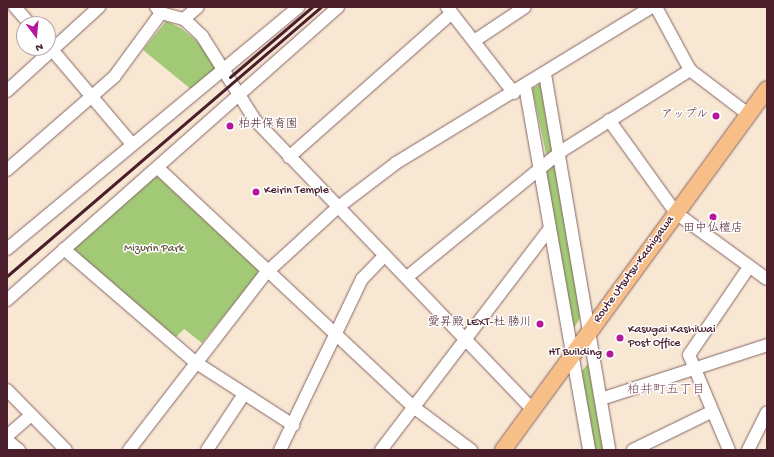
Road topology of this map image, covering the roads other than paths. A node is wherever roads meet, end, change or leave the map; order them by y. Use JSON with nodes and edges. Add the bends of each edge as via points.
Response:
{"nodes":[{"id":1,"x":15,"y":7,"type":"edge"},
{"id":2,"x":99,"y":7,"type":"edge"},
{"id":3,"x":198,"y":7,"type":"edge"},
{"id":4,"x":299,"y":7,"type":"edge"},
{"id":5,"x":338,"y":7,"type":"edge"},
{"id":6,"x":525,"y":7,"type":"edge"},
{"id":7,"x":652,"y":7,"type":"edge"},
{"id":8,"x":656,"y":7,"type":"edge"},
{"id":9,"x":159,"y":10,"type":"edge"},
{"id":10,"x":450,"y":10,"type":"edge"},
{"id":11,"x":23,"y":16,"type":"edge"},
{"id":12,"x":184,"y":19,"type":"junction"},
{"id":13,"x":474,"y":40,"type":"junction"},
{"id":14,"x":56,"y":43,"type":"edge"},
{"id":15,"x":56,"y":55,"type":"edge"},
{"id":16,"x":42,"y":56,"type":"edge"},
{"id":17,"x":223,"y":70,"type":"junction"},
{"id":18,"x":690,"y":70,"type":"junction"},
{"id":19,"x":545,"y":74,"type":"junction"},
{"id":20,"x":525,"y":86,"type":"junction"},
{"id":21,"x":767,"y":89,"type":"edge"},
{"id":22,"x":7,"y":91,"type":"edge"},
{"id":23,"x":514,"y":93,"type":"junction"},
{"id":24,"x":239,"y":95,"type":"junction"},
{"id":25,"x":91,"y":99,"type":"junction"},
{"id":26,"x":748,"y":114,"type":"junction"},
{"id":27,"x":609,"y":120,"type":"junction"},
{"id":28,"x":131,"y":143,"type":"junction"},
{"id":29,"x":560,"y":152,"type":"junction"},
{"id":30,"x":289,"y":157,"type":"junction"},
{"id":31,"x":158,"y":168,"type":"junction"},
{"id":32,"x":7,"y":170,"type":"edge"},
{"id":33,"x":540,"y":170,"type":"junction"},
{"id":34,"x":337,"y":208,"type":"junction"},
{"id":35,"x":676,"y":214,"type":"junction"},
{"id":36,"x":550,"y":228,"type":"junction"},
{"id":37,"x":7,"y":249,"type":"edge"},
{"id":38,"x":64,"y":249,"type":"junction"},
{"id":39,"x":382,"y":257,"type":"junction"},
{"id":40,"x":749,"y":266,"type":"junction"},
{"id":41,"x":266,"y":273,"type":"junction"},
{"id":42,"x":407,"y":277,"type":"junction"},
{"id":43,"x":767,"y":279,"type":"edge"},
{"id":44,"x":7,"y":300,"type":"edge"},
{"id":45,"x":590,"y":333,"type":"junction"},
{"id":46,"x":337,"y":336,"type":"junction"},
{"id":47,"x":465,"y":341,"type":"junction"},
{"id":48,"x":767,"y":345,"type":"edge"},
{"id":49,"x":572,"y":357,"type":"junction"},
{"id":50,"x":195,"y":362,"type":"junction"},
{"id":51,"x":693,"y":368,"type":"junction"},
{"id":52,"x":7,"y":390,"type":"edge"},
{"id":53,"x":244,"y":394,"type":"junction"},
{"id":54,"x":601,"y":399,"type":"junction"},
{"id":55,"x":412,"y":406,"type":"junction"},
{"id":56,"x":533,"y":410,"type":"junction"},
{"id":57,"x":711,"y":412,"type":"junction"},
{"id":58,"x":767,"y":412,"type":"edge"},
{"id":59,"x":30,"y":415,"type":"junction"},
{"id":60,"x":293,"y":425,"type":"junction"},
{"id":61,"x":7,"y":436,"type":"edge"},
{"id":62,"x":7,"y":440,"type":"edge"},
{"id":63,"x":19,"y":450,"type":"edge"},
{"id":64,"x":66,"y":450,"type":"edge"},
{"id":65,"x":129,"y":450,"type":"edge"},
{"id":66,"x":207,"y":450,"type":"edge"},
{"id":67,"x":280,"y":450,"type":"edge"},
{"id":68,"x":381,"y":450,"type":"edge"},
{"id":69,"x":471,"y":450,"type":"edge"},
{"id":70,"x":503,"y":450,"type":"edge"},
{"id":71,"x":589,"y":450,"type":"edge"},
{"id":72,"x":609,"y":450,"type":"edge"},
{"id":73,"x":633,"y":450,"type":"edge"},
{"id":74,"x":728,"y":450,"type":"edge"},
{"id":75,"x":748,"y":450,"type":"edge"}],
"edges":[{"from":1,"to":11,"type":"street"},
{"from":2,"to":14,"type":"street"},
{"from":3,"to":12,"type":"street"},
{"from":4,"to":17,"type":"street"},
{"from":5,"to":24,"type":"street"},
{"from":6,"to":13,"type":"street"},
{"from":7,"to":19,"type":"street"},
{"from":8,"to":18,"type":"street"},
{"from":9,"to":12,"type":"street"},
{"from":9,"to":25,"type":"street","via":[[114,77]]},
{"from":10,"to":13,"type":"street"},
{"from":10,"to":30,"type":"street"},
{"from":12,"to":17,"type":"street","via":[[212,48]]},
{"from":13,"to":23,"type":"street"},
{"from":15,"to":25,"type":"street"},
{"from":16,"to":22,"type":"street"},
{"from":17,"to":24,"type":"street"},
{"from":17,"to":28,"type":"street"},
{"from":18,"to":26,"type":"street"},
{"from":18,"to":27,"type":"street"},
{"from":19,"to":20,"type":"street"},
{"from":19,"to":29,"type":"street"},
{"from":20,"to":23,"type":"street"},
{"from":20,"to":33,"type":"street"},
{"from":21,"to":26,"type":"main road","name":"Route Utsutsu-Kachigawa"},
{"from":23,"to":34,"type":"street","via":[[396,164]]},
{"from":24,"to":30,"type":"street","via":[[255,120]]},
{"from":24,"to":31,"type":"street"},
{"from":25,"to":28,"type":"street"},
{"from":25,"to":32,"type":"street"},
{"from":26,"to":35,"type":"main road","name":"Route Utsutsu-Kachigawa"},
{"from":27,"to":29,"type":"street"},
{"from":27,"to":35,"type":"street"},
{"from":28,"to":37,"type":"street"},
{"from":29,"to":33,"type":"street"},
{"from":29,"to":45,"type":"street"},
{"from":30,"to":34,"type":"street"},
{"from":31,"to":38,"type":"street"},
{"from":31,"to":41,"type":"street"},
{"from":33,"to":36,"type":"street"},
{"from":33,"to":42,"type":"street"},
{"from":34,"to":39,"type":"street"},
{"from":34,"to":41,"type":"street"},
{"from":35,"to":40,"type":"street"},
{"from":35,"to":45,"type":"main road","name":"Route Utsutsu-Kachigawa"},
{"from":36,"to":47,"type":"street"},
{"from":36,"to":49,"type":"street"},
{"from":38,"to":44,"type":"street"},
{"from":38,"to":50,"type":"street"},
{"from":39,"to":42,"type":"street"},
{"from":39,"to":46,"type":"street","via":[[362,279]]},
{"from":40,"to":43,"type":"street"},
{"from":40,"to":51,"type":"street","via":[[689,355]]},
{"from":41,"to":46,"type":"street"},
{"from":41,"to":50,"type":"street"},
{"from":42,"to":47,"type":"street"},
{"from":45,"to":49,"type":"main road","name":"Route Utsutsu-Kachigawa"},
{"from":45,"to":54,"type":"street"},
{"from":46,"to":55,"type":"street"},
{"from":46,"to":60,"type":"street"},
{"from":47,"to":55,"type":"street"},
{"from":47,"to":56,"type":"street"},
{"from":48,"to":51,"type":"street"},
{"from":49,"to":56,"type":"main road","name":"Route Utsutsu-Kachigawa"},
{"from":49,"to":71,"type":"street"},
{"from":50,"to":53,"type":"street"},
{"from":50,"to":65,"type":"street"},
{"from":51,"to":54,"type":"street"},
{"from":51,"to":57,"type":"street"},
{"from":52,"to":59,"type":"street"},
{"from":53,"to":60,"type":"street"},
{"from":53,"to":66,"type":"street"},
{"from":54,"to":72,"type":"street"},
{"from":55,"to":68,"type":"street"},
{"from":55,"to":69,"type":"street"},
{"from":56,"to":70,"type":"main road","name":"Route Utsutsu-Kachigawa"},
{"from":57,"to":73,"type":"street"},
{"from":57,"to":74,"type":"street"},
{"from":58,"to":75,"type":"street"},
{"from":59,"to":61,"type":"street"},
{"from":59,"to":64,"type":"street"},
{"from":60,"to":67,"type":"street"},
{"from":62,"to":63,"type":"street"}]}
